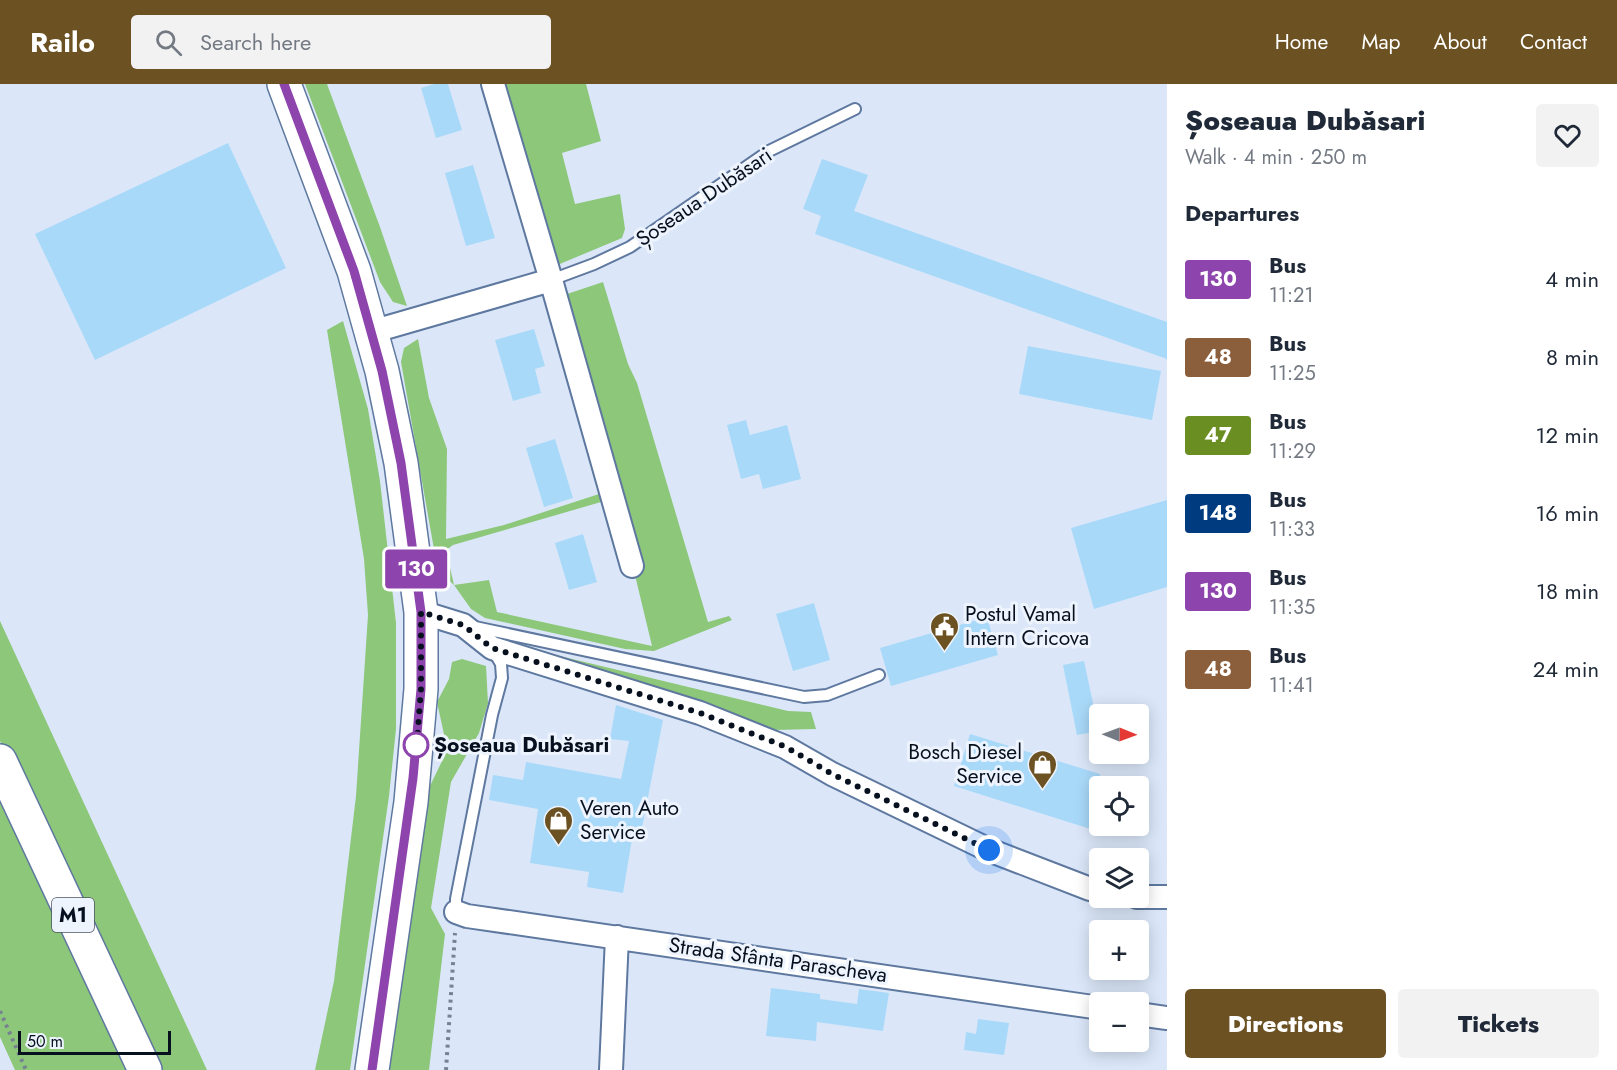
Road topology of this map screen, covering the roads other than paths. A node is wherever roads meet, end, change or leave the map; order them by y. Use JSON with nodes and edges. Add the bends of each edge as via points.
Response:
{"nodes":[{"id":1,"x":284,"y":84,"type":"edge"},
{"id":2,"x":492,"y":84,"type":"edge"},
{"id":3,"x":855,"y":110,"type":"dead end"},
{"id":4,"x":551,"y":280,"type":"junction"},
{"id":5,"x":371,"y":332,"type":"junction"},
{"id":6,"x":632,"y":566,"type":"dead end"},
{"id":7,"x":421,"y":612,"type":"junction"},
{"id":8,"x":463,"y":625,"type":"junction"},
{"id":9,"x":492,"y":648,"type":"junction"},
{"id":10,"x":879,"y":675,"type":"dead end"},
{"id":11,"x":0,"y":761,"type":"edge"},
{"id":12,"x":1089,"y":889,"type":"edge"},
{"id":13,"x":1149,"y":897,"type":"edge"},
{"id":14,"x":1167,"y":897,"type":"edge"},
{"id":15,"x":456,"y":912,"type":"joint"},
{"id":16,"x":617,"y":937,"type":"junction"},
{"id":17,"x":1089,"y":1006,"type":"edge"},
{"id":18,"x":1149,"y":1016,"type":"edge"},
{"id":19,"x":1167,"y":1018,"type":"edge"},
{"id":20,"x":145,"y":1070,"type":"edge"},
{"id":21,"x":372,"y":1070,"type":"edge"},
{"id":22,"x":611,"y":1070,"type":"edge"}],
"edges":[{"from":1,"to":5,"type":"main road","via":[[354,271]]},
{"from":2,"to":4,"type":"street"},
{"from":3,"to":4,"type":"lane","name":"Șoseaua Dubăsari","via":[[769,151],[630,247]]},
{"from":4,"to":5,"type":"street","name":"Șoseaua Dubăsari"},
{"from":4,"to":6,"type":"street"},
{"from":5,"to":7,"type":"main road","via":[[401,463]]},
{"from":7,"to":8,"type":"street"},
{"from":7,"to":21,"type":"main road","via":[[421,689],[413,778]]},
{"from":8,"to":9,"type":"street"},
{"from":8,"to":10,"type":"lane","via":[[804,697],[827,695]]},
{"from":9,"to":12,"type":"street","via":[[700,713],[786,747],[832,774],[989,850]]},
{"from":9,"to":15,"type":"lane","via":[[501,664],[502,678]]},
{"from":11,"to":20,"type":"main road","number":"M1"},
{"from":13,"to":14,"type":"street"},
{"from":15,"to":16,"type":"street","name":"Strada Sfânta Parascheva"},
{"from":16,"to":17,"type":"street","name":"Strada Sfânta Parascheva"},
{"from":16,"to":22,"type":"street"},
{"from":18,"to":19,"type":"street"}]}
